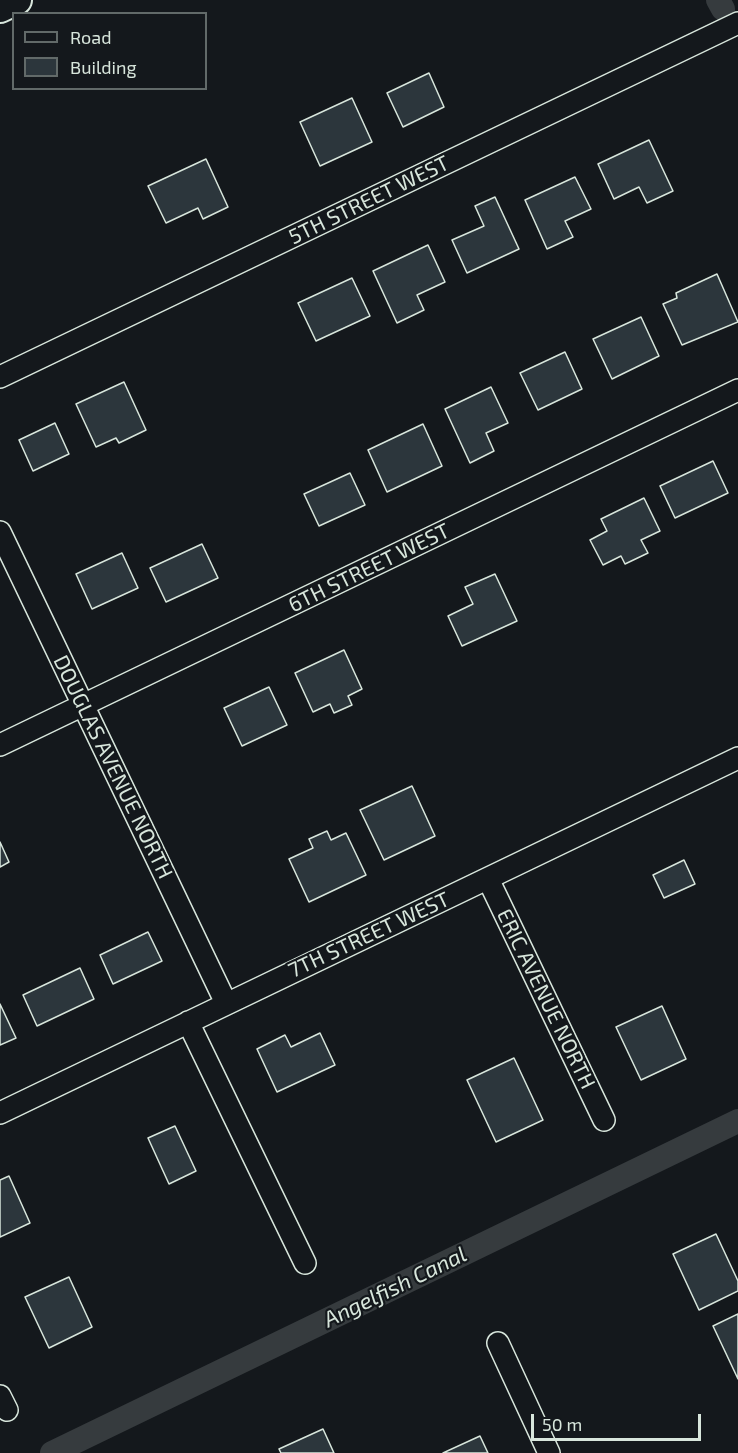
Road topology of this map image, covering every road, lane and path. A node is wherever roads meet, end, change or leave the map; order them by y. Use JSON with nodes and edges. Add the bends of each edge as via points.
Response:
{"nodes":[{"id":1,"x":17,"y":0,"type":"edge"},
{"id":2,"x":0,"y":8,"type":"edge"},
{"id":3,"x":738,"y":23,"type":"edge"},
{"id":4,"x":0,"y":377,"type":"edge"},
{"id":5,"x":738,"y":390,"type":"edge"},
{"id":6,"x":0,"y":532,"type":"edge"},
{"id":7,"x":83,"y":705,"type":"junction"},
{"id":8,"x":0,"y":745,"type":"edge"},
{"id":9,"x":738,"y":758,"type":"edge"},
{"id":10,"x":488,"y":879,"type":"junction"},
{"id":11,"x":226,"y":1003,"type":"junction"},
{"id":12,"x":188,"y":1022,"type":"junction"},
{"id":13,"x":0,"y":1113,"type":"edge"},
{"id":14,"x":603,"y":1120,"type":"dead end"},
{"id":15,"x":305,"y":1263,"type":"dead end"},
{"id":16,"x":498,"y":1343,"type":"dead end"},
{"id":17,"x":549,"y":1453,"type":"edge"}],
"edges":[{"from":1,"to":2,"type":"main road"},
{"from":3,"to":4,"type":"street","name":"5TH STREET WEST"},
{"from":5,"to":7,"type":"street","name":"6TH STREET WEST"},
{"from":6,"to":7,"type":"street","name":"DOUGLAS AVENUE NORTH"},
{"from":7,"to":8,"type":"street","name":"6TH STREET WEST"},
{"from":7,"to":11,"type":"street","name":"DOUGLAS AVENUE NORTH"},
{"from":9,"to":10,"type":"street","name":"7TH STREET WEST"},
{"from":10,"to":11,"type":"street","name":"7TH STREET WEST"},
{"from":10,"to":14,"type":"street","name":"ERIC AVENUE NORTH"},
{"from":11,"to":12,"type":"street","name":"7TH STREET WEST"},
{"from":12,"to":13,"type":"street","name":"7TH STREET WEST"},
{"from":12,"to":15,"type":"street"},
{"from":16,"to":17,"type":"street"}]}
